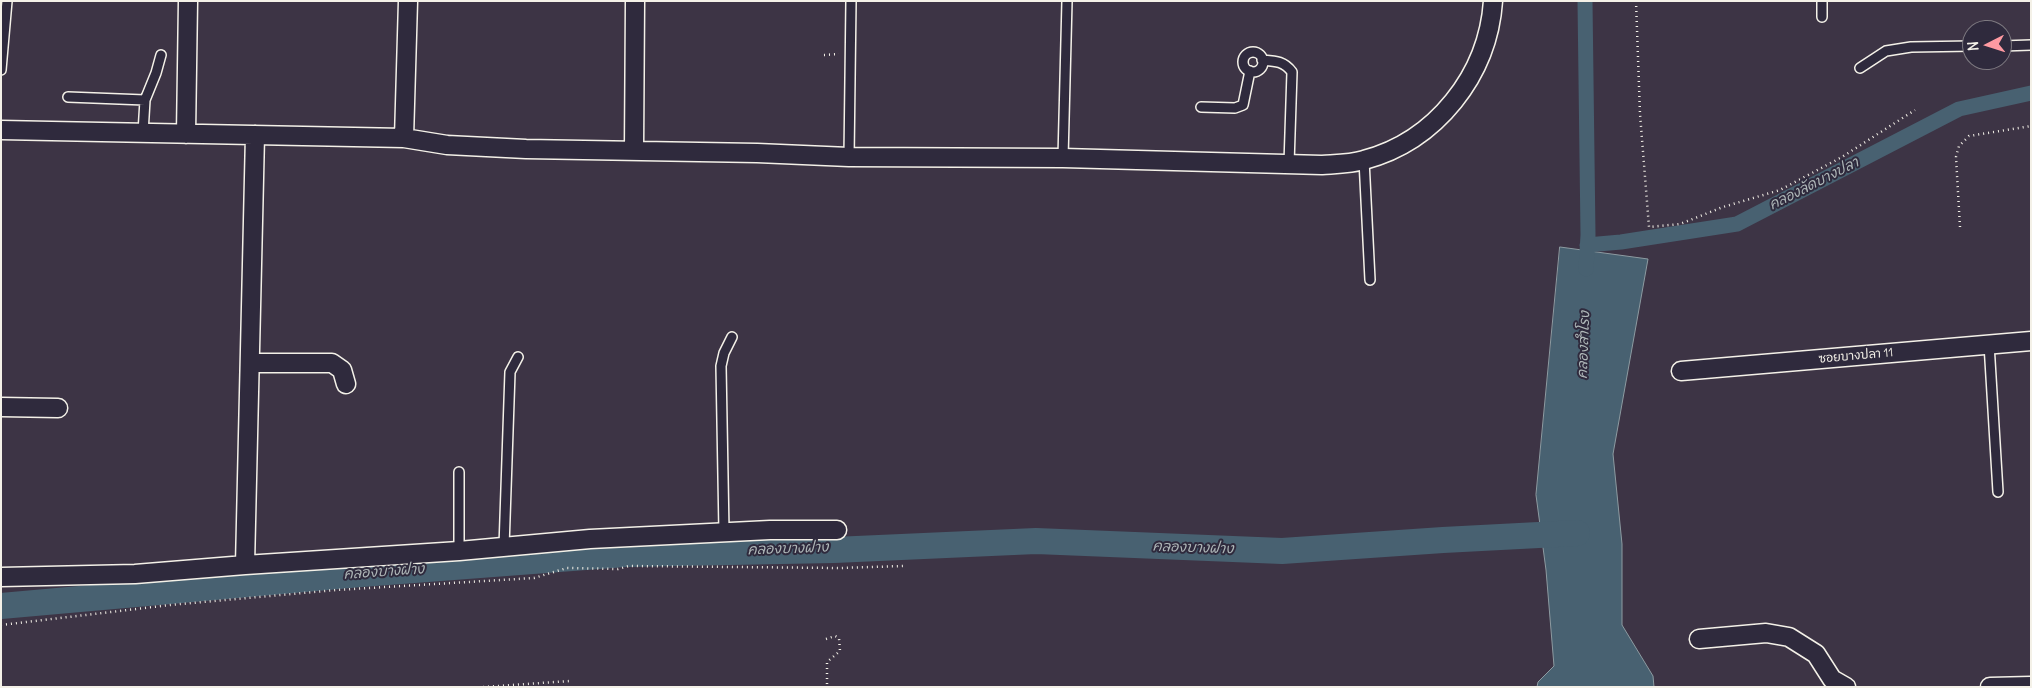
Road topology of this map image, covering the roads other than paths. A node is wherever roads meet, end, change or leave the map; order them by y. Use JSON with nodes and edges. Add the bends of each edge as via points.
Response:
{"nodes":[{"id":1,"x":7,"y":1,"type":"edge"},
{"id":2,"x":188,"y":1,"type":"edge"},
{"id":3,"x":408,"y":1,"type":"edge"},
{"id":4,"x":634,"y":1,"type":"edge"},
{"id":5,"x":851,"y":1,"type":"edge"},
{"id":6,"x":1067,"y":1,"type":"edge"},
{"id":7,"x":1493,"y":1,"type":"edge"},
{"id":8,"x":1822,"y":1,"type":"edge"},
{"id":9,"x":1822,"y":17,"type":"dead end"},
{"id":10,"x":2031,"y":45,"type":"edge"},
{"id":11,"x":1962,"y":46,"type":"edge"},
{"id":12,"x":2012,"y":46,"type":"edge"},
{"id":13,"x":161,"y":55,"type":"dead end"},
{"id":14,"x":1262,"y":60,"type":"junction"},
{"id":15,"x":1860,"y":68,"type":"dead end"},
{"id":16,"x":1,"y":70,"type":"edge"},
{"id":17,"x":1250,"y":71,"type":"junction"},
{"id":18,"x":68,"y":97,"type":"dead end"},
{"id":19,"x":145,"y":100,"type":"junction"},
{"id":20,"x":1201,"y":107,"type":"dead end"},
{"id":21,"x":1,"y":130,"type":"edge"},
{"id":22,"x":143,"y":133,"type":"junction"},
{"id":23,"x":186,"y":134,"type":"junction"},
{"id":24,"x":255,"y":135,"type":"junction"},
{"id":25,"x":404,"y":138,"type":"junction"},
{"id":26,"x":634,"y":150,"type":"junction"},
{"id":27,"x":849,"y":158,"type":"junction"},
{"id":28,"x":1063,"y":158,"type":"junction"},
{"id":29,"x":1364,"y":160,"type":"junction"},
{"id":30,"x":1289,"y":164,"type":"junction"},
{"id":31,"x":1370,"y":280,"type":"dead end"},
{"id":32,"x":732,"y":337,"type":"dead end"},
{"id":33,"x":2031,"y":341,"type":"edge"},
{"id":34,"x":1989,"y":344,"type":"junction"},
{"id":35,"x":518,"y":357,"type":"dead end"},
{"id":36,"x":251,"y":363,"type":"junction"},
{"id":37,"x":1681,"y":371,"type":"dead end"},
{"id":38,"x":346,"y":384,"type":"dead end"},
{"id":39,"x":1,"y":407,"type":"edge"},
{"id":40,"x":58,"y":408,"type":"dead end"},
{"id":41,"x":459,"y":472,"type":"dead end"},
{"id":42,"x":1998,"y":492,"type":"dead end"},
{"id":43,"x":838,"y":530,"type":"dead end"},
{"id":44,"x":724,"y":532,"type":"junction"},
{"id":45,"x":504,"y":547,"type":"junction"},
{"id":46,"x":459,"y":551,"type":"junction"},
{"id":47,"x":245,"y":565,"type":"junction"},
{"id":48,"x":1,"y":577,"type":"edge"},
{"id":49,"x":1699,"y":639,"type":"dead end"},
{"id":50,"x":2031,"y":686,"type":"edge"},
{"id":51,"x":1846,"y":687,"type":"edge"},
{"id":52,"x":1990,"y":687,"type":"edge"}],
"edges":[{"from":1,"to":16,"type":"lane"},
{"from":2,"to":23,"type":"street"},
{"from":3,"to":25,"type":"street"},
{"from":4,"to":26,"type":"street"},
{"from":5,"to":27,"type":"lane"},
{"from":6,"to":28,"type":"lane"},
{"from":7,"to":29,"type":"street","via":[[1480,59],[1455,101],[1427,130],[1387,152]]},
{"from":8,"to":9,"type":"lane"},
{"from":10,"to":12,"type":"lane"},
{"from":11,"to":15,"type":"lane","via":[[1886,51]]},
{"from":13,"to":19,"type":"lane"},
{"from":14,"to":17,"type":"lane","via":[[1260,68]]},
{"from":14,"to":17,"type":"lane","via":[[1253,52],[1245,56],[1244,66]]},
{"from":14,"to":30,"type":"lane","via":[[1280,62],[1292,72]]},
{"from":17,"to":20,"type":"lane","via":[[1244,105],[1235,108]]},
{"from":18,"to":19,"type":"lane"},
{"from":19,"to":22,"type":"lane"},
{"from":21,"to":22,"type":"street"},
{"from":22,"to":23,"type":"street"},
{"from":23,"to":24,"type":"street"},
{"from":24,"to":25,"type":"street"},
{"from":24,"to":36,"type":"street"},
{"from":25,"to":26,"type":"street","via":[[447,145]]},
{"from":26,"to":27,"type":"street"},
{"from":27,"to":28,"type":"street"},
{"from":28,"to":30,"type":"street"},
{"from":29,"to":30,"type":"street","via":[[1322,165]]},
{"from":29,"to":31,"type":"lane"},
{"from":32,"to":44,"type":"lane","via":[[722,366]]},
{"from":33,"to":34,"type":"street","name":"ซอยบางปลา 11"},
{"from":34,"to":37,"type":"street","name":"ซอยบางปลา 11"},
{"from":34,"to":42,"type":"lane"},
{"from":35,"to":45,"type":"lane","via":[[510,372]]},
{"from":36,"to":38,"type":"street","via":[[332,364],[342,370]]},
{"from":36,"to":47,"type":"street"},
{"from":39,"to":40,"type":"street"},
{"from":41,"to":46,"type":"lane"},
{"from":43,"to":44,"type":"street"},
{"from":44,"to":45,"type":"street"},
{"from":45,"to":46,"type":"street"},
{"from":46,"to":47,"type":"street"},
{"from":47,"to":48,"type":"street","via":[[135,574]]},
{"from":49,"to":51,"type":"street","via":[[1766,632],[1789,637],[1816,654],[1832,678]]},
{"from":50,"to":52,"type":"street"}]}
